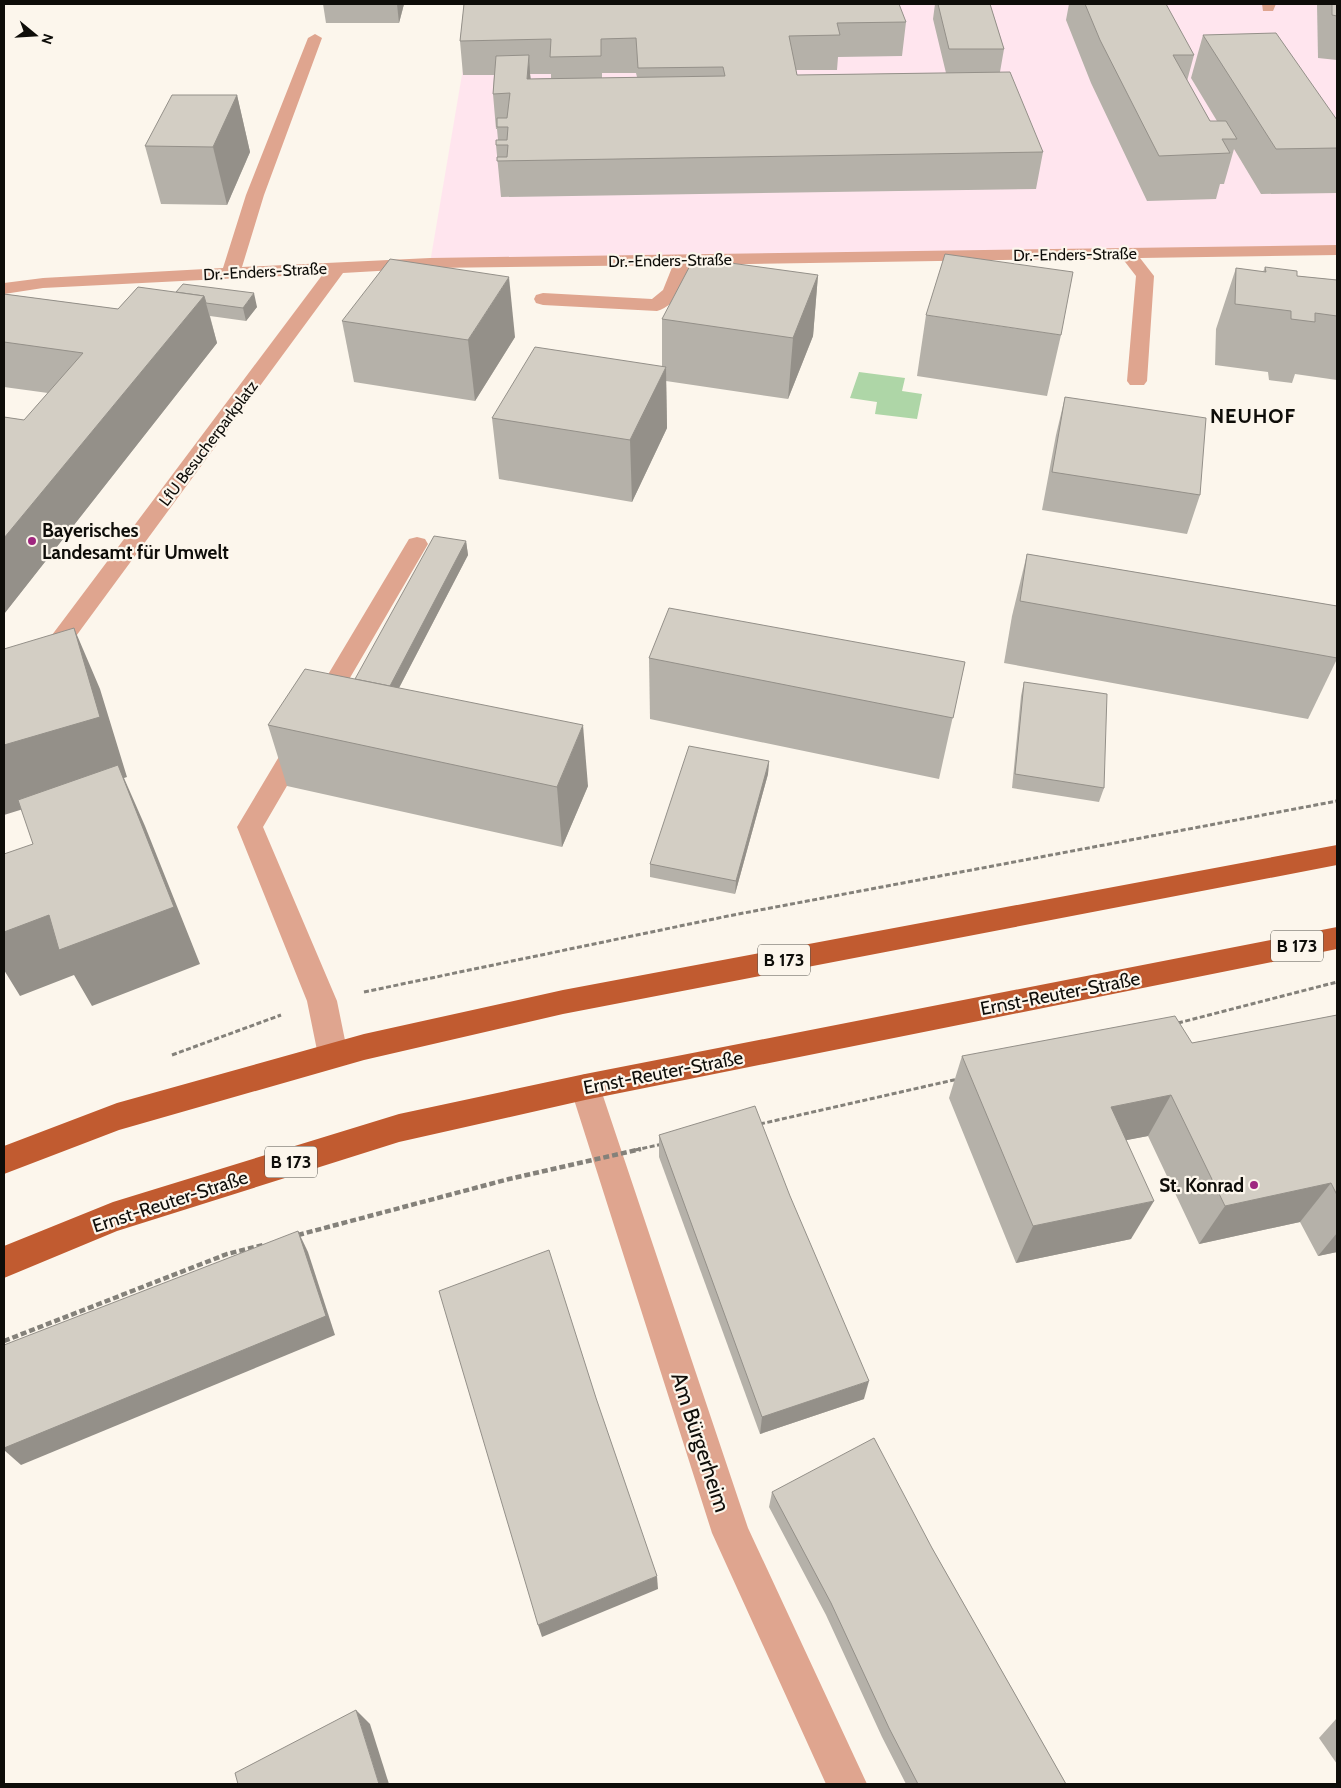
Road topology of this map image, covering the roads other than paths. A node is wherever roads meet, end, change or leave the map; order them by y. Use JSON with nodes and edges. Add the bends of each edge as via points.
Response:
{"nodes":[{"id":1,"x":315,"y":38,"type":"dead end"},
{"id":2,"x":1337,"y":250,"type":"edge"},
{"id":3,"x":1127,"y":253,"type":"junction"},
{"id":4,"x":684,"y":260,"type":"junction"},
{"id":5,"x":337,"y":268,"type":"junction"},
{"id":6,"x":231,"y":273,"type":"junction"},
{"id":7,"x":4,"y":288,"type":"edge"},
{"id":8,"x":542,"y":300,"type":"dead end"},
{"id":9,"x":1136,"y":380,"type":"dead end"},
{"id":10,"x":417,"y":544,"type":"dead end"},
{"id":11,"x":60,"y":641,"type":"edge"},
{"id":12,"x":1337,"y":855,"type":"edge"},
{"id":13,"x":1337,"y":938,"type":"edge"},
{"id":14,"x":333,"y":1055,"type":"junction"},
{"id":15,"x":585,"y":1087,"type":"junction"},
{"id":16,"x":4,"y":1160,"type":"edge"},
{"id":17,"x":4,"y":1262,"type":"edge"},
{"id":18,"x":847,"y":1784,"type":"edge"}],
"edges":[{"from":1,"to":6,"type":"street","via":[[255,195]]},
{"from":2,"to":3,"type":"street","name":"Dr.-Enders-Straße"},
{"from":3,"to":4,"type":"street","name":"Dr.-Enders-Straße"},
{"from":3,"to":9,"type":"street","via":[[1145,276]]},
{"from":4,"to":5,"type":"street","name":"Dr.-Enders-Straße","via":[[430,263]]},
{"from":4,"to":8,"type":"street","via":[[671,292],[657,305]]},
{"from":5,"to":6,"type":"street","name":"Dr.-Enders-Straße"},
{"from":5,"to":11,"type":"street","name":"LfU Besucherparkplatz"},
{"from":6,"to":7,"type":"street","name":"Dr.-Enders-Straße"},
{"from":10,"to":14,"type":"street","via":[[250,827],[322,1001]]},
{"from":12,"to":14,"type":"main road","number":"B 173","via":[[563,1002]]},
{"from":13,"to":15,"type":"main road","name":"Ernst-Reuter-Straße","number":"B 173"},
{"from":14,"to":16,"type":"main road","number":"B 173","via":[[117,1116]]},
{"from":15,"to":17,"type":"main road","name":"Ernst-Reuter-Straße","number":"B 173","via":[[400,1128],[113,1217]]},
{"from":15,"to":18,"type":"street","name":"Am Bürgerheim","via":[[731,1533]]}]}
